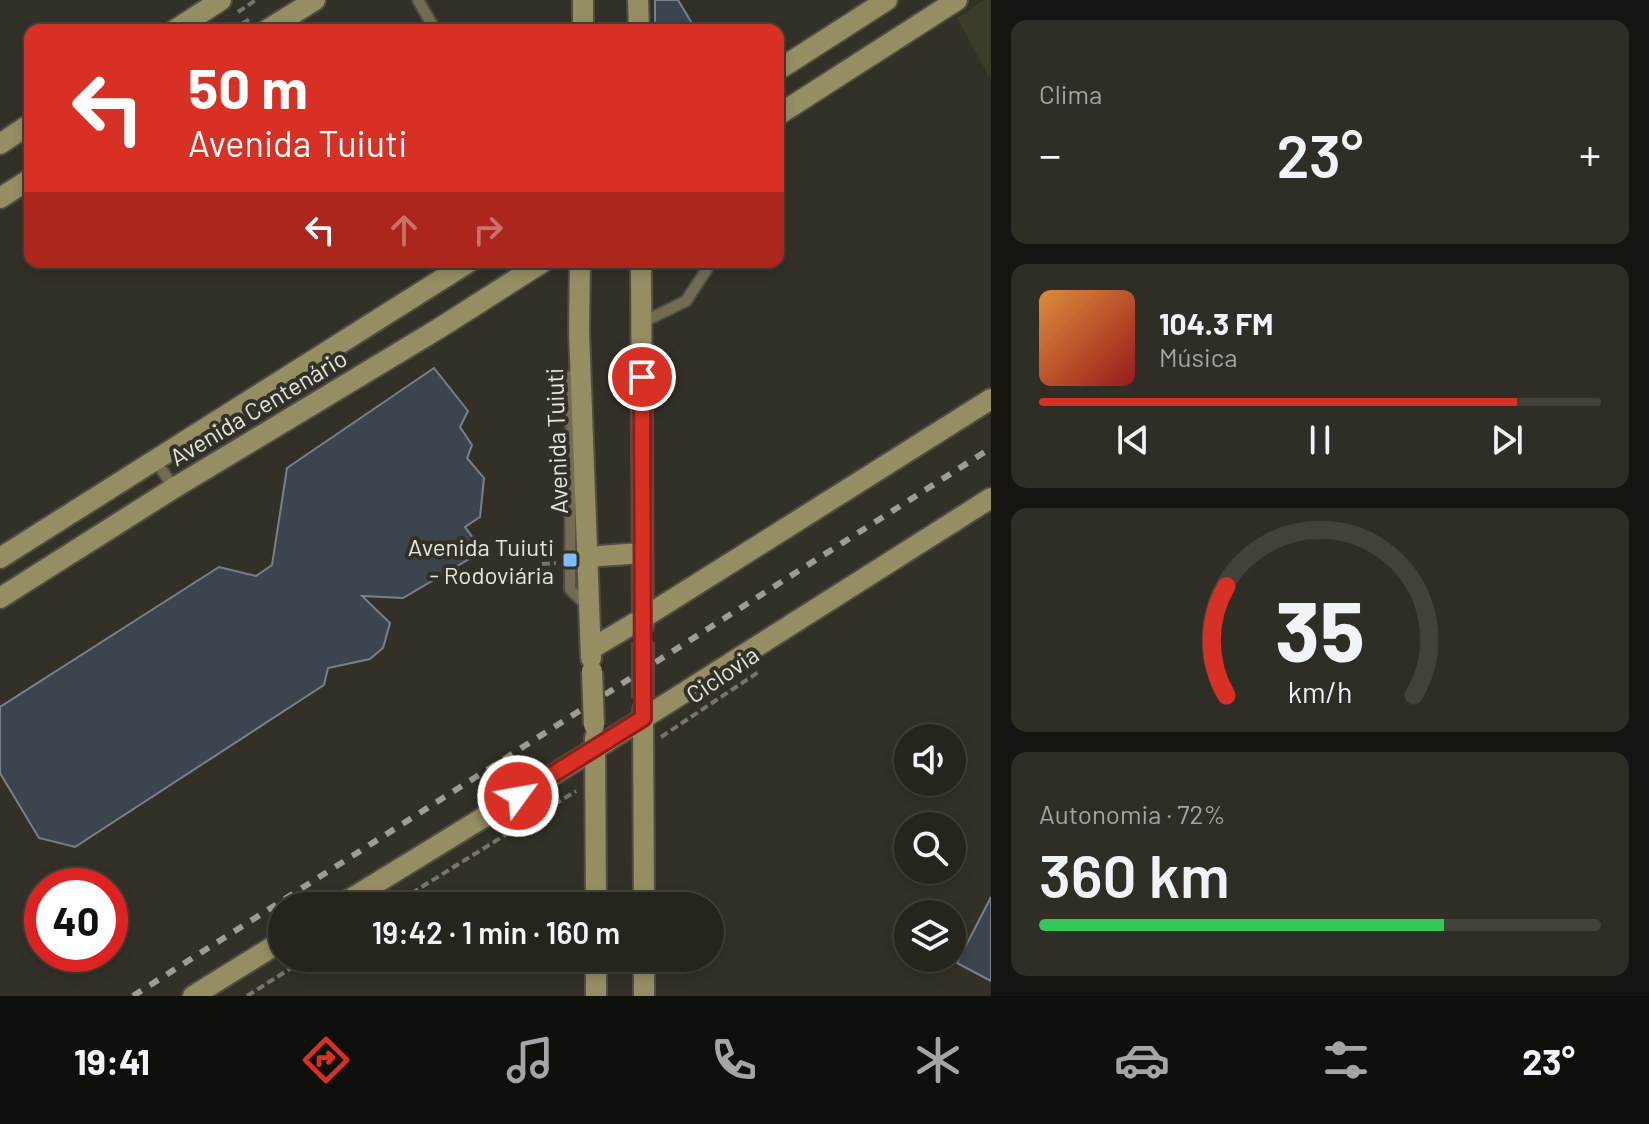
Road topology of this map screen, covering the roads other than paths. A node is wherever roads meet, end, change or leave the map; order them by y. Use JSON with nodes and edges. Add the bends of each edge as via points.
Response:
{"nodes":[{"id":1,"x":221,"y":0,"type":"edge"},
{"id":2,"x":315,"y":0,"type":"edge"},
{"id":3,"x":418,"y":0,"type":"edge"},
{"id":4,"x":583,"y":0,"type":"edge"},
{"id":5,"x":638,"y":0,"type":"edge"},
{"id":6,"x":887,"y":0,"type":"edge"},
{"id":7,"x":957,"y":0,"type":"edge"},
{"id":8,"x":184,"y":24,"type":"edge"},
{"id":9,"x":277,"y":24,"type":"edge"},
{"id":10,"x":432,"y":24,"type":"edge"},
{"id":11,"x":583,"y":24,"type":"edge"},
{"id":12,"x":639,"y":24,"type":"edge"},
{"id":13,"x":784,"y":66,"type":"edge"},
{"id":14,"x":784,"y":111,"type":"edge"},
{"id":15,"x":24,"y":128,"type":"edge"},
{"id":16,"x":0,"y":144,"type":"edge"},
{"id":17,"x":24,"y":183,"type":"edge"},
{"id":18,"x":0,"y":198,"type":"edge"},
{"id":19,"x":460,"y":268,"type":"edge"},
{"id":20,"x":534,"y":268,"type":"edge"},
{"id":21,"x":580,"y":268,"type":"edge"},
{"id":22,"x":641,"y":268,"type":"edge"},
{"id":23,"x":707,"y":268,"type":"edge"},
{"id":24,"x":641,"y":323,"type":"junction"},
{"id":25,"x":579,"y":331,"type":"junction"},
{"id":26,"x":991,"y":399,"type":"edge"},
{"id":27,"x":156,"y":461,"type":"junction"},
{"id":28,"x":174,"y":488,"type":"junction"},
{"id":29,"x":991,"y":498,"type":"edge"},
{"id":30,"x":642,"y":553,"type":"junction"},
{"id":31,"x":586,"y":557,"type":"junction"},
{"id":32,"x":0,"y":558,"type":"edge"},
{"id":33,"x":0,"y":598,"type":"edge"},
{"id":34,"x":588,"y":608,"type":"junction"},
{"id":35,"x":643,"y":618,"type":"junction"},
{"id":36,"x":591,"y":649,"type":"junction"},
{"id":37,"x":643,"y":708,"type":"junction"},
{"id":38,"x":595,"y":749,"type":"junction"},
{"id":39,"x":362,"y":892,"type":"edge"},
{"id":40,"x":596,"y":892,"type":"edge"},
{"id":41,"x":642,"y":892,"type":"edge"},
{"id":42,"x":268,"y":950,"type":"edge"},
{"id":43,"x":596,"y":972,"type":"edge"},
{"id":44,"x":644,"y":972,"type":"edge"},
{"id":45,"x":193,"y":996,"type":"edge"},
{"id":46,"x":596,"y":996,"type":"edge"},
{"id":47,"x":644,"y":996,"type":"edge"}],
"edges":[{"from":1,"to":8,"type":"main road"},
{"from":2,"to":9,"type":"main road"},
{"from":3,"to":10,"type":"lane"},
{"from":4,"to":11,"type":"main road"},
{"from":5,"to":12,"type":"main road"},
{"from":6,"to":13,"type":"main road"},
{"from":7,"to":14,"type":"main road"},
{"from":15,"to":16,"type":"main road"},
{"from":17,"to":18,"type":"main road"},
{"from":19,"to":27,"type":"main road","name":"Avenida Centenário"},
{"from":20,"to":28,"type":"main road","name":"Avenida Centenário"},
{"from":21,"to":25,"type":"main road","name":"Avenida Tuiuti"},
{"from":22,"to":24,"type":"main road"},
{"from":23,"to":24,"type":"lane","via":[[686,301]]},
{"from":24,"to":30,"type":"main road"},
{"from":25,"to":31,"type":"main road","name":"Avenida Tuiuti"},
{"from":25,"to":34,"type":"lane","via":[[571,364],[570,589]]},
{"from":26,"to":35,"type":"main road"},
{"from":27,"to":28,"type":"lane"},
{"from":27,"to":32,"type":"main road","name":"Avenida Centenário"},
{"from":28,"to":33,"type":"main road","name":"Avenida Centenário"},
{"from":29,"to":37,"type":"main road"},
{"from":30,"to":31,"type":"main road"},
{"from":30,"to":35,"type":"main road"},
{"from":31,"to":34,"type":"main road","name":"Avenida Tuiuti"},
{"from":34,"to":36,"type":"main road","name":"Avenida Tuiuti"},
{"from":35,"to":36,"type":"main road"},
{"from":35,"to":37,"type":"main road","bridge":true},
{"from":36,"to":38,"type":"main road","name":"Avenida Tuiuti","bridge":true},
{"from":37,"to":38,"type":"main road"},
{"from":37,"to":41,"type":"main road"},
{"from":38,"to":39,"type":"main road"},
{"from":38,"to":40,"type":"main road","name":"Avenida Tuiuti"},
{"from":42,"to":45,"type":"main road"},
{"from":43,"to":46,"type":"main road"},
{"from":44,"to":47,"type":"main road"}]}
